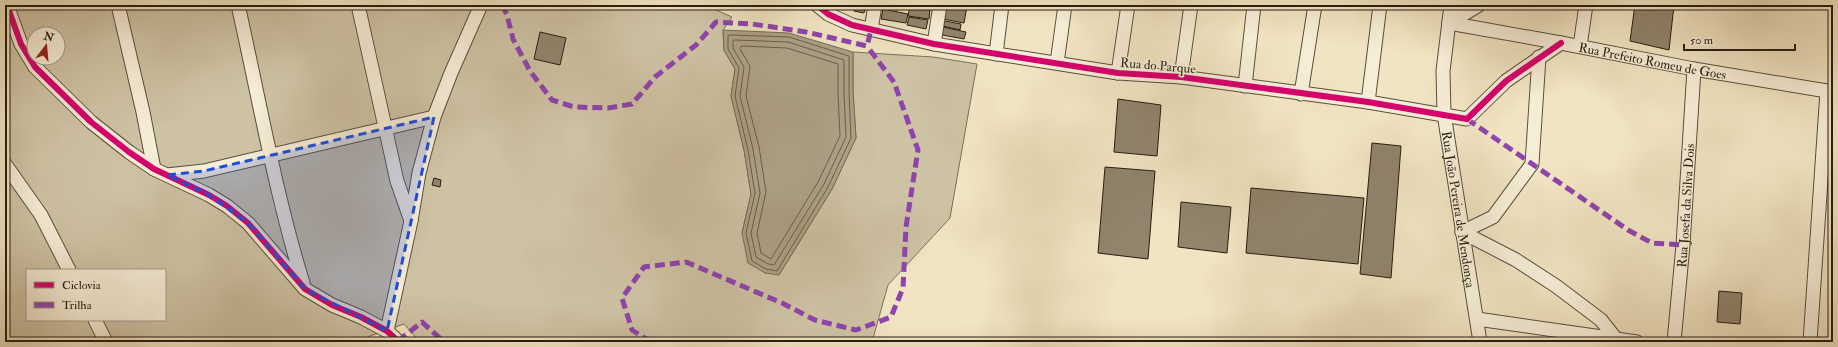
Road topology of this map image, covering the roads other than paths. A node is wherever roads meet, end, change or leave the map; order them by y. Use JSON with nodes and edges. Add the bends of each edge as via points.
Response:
{"nodes":[{"id":1,"x":6,"y":5,"type":"edge"},
{"id":2,"x":118,"y":5,"type":"edge"},
{"id":3,"x":238,"y":5,"type":"edge"},
{"id":4,"x":358,"y":5,"type":"edge"},
{"id":5,"x":817,"y":5,"type":"edge"},
{"id":6,"x":875,"y":5,"type":"edge"},
{"id":7,"x":940,"y":5,"type":"edge"},
{"id":8,"x":1002,"y":5,"type":"edge"},
{"id":9,"x":1065,"y":5,"type":"edge"},
{"id":10,"x":1128,"y":5,"type":"edge"},
{"id":11,"x":1191,"y":5,"type":"edge"},
{"id":12,"x":1254,"y":5,"type":"edge"},
{"id":13,"x":1315,"y":5,"type":"edge"},
{"id":14,"x":1380,"y":5,"type":"edge"},
{"id":15,"x":1451,"y":5,"type":"edge"},
{"id":16,"x":1479,"y":5,"type":"edge"},
{"id":17,"x":1586,"y":5,"type":"edge"},
{"id":18,"x":480,"y":7,"type":"edge"},
{"id":19,"x":1449,"y":23,"type":"junction"},
{"id":20,"x":871,"y":30,"type":"junction"},
{"id":21,"x":1561,"y":43,"type":"junction"},
{"id":22,"x":934,"y":44,"type":"junction"},
{"id":23,"x":1580,"y":46,"type":"junction"},
{"id":24,"x":996,"y":54,"type":"junction"},
{"id":25,"x":1539,"y":57,"type":"junction"},
{"id":26,"x":1057,"y":63,"type":"junction"},
{"id":27,"x":1694,"y":69,"type":"junction"},
{"id":28,"x":1118,"y":73,"type":"junction"},
{"id":29,"x":1181,"y":77,"type":"junction"},
{"id":30,"x":1245,"y":86,"type":"junction"},
{"id":31,"x":1830,"y":91,"type":"edge"},
{"id":32,"x":1301,"y":94,"type":"junction"},
{"id":33,"x":1368,"y":102,"type":"junction"},
{"id":34,"x":1444,"y":114,"type":"junction"},
{"id":35,"x":434,"y":117,"type":"junction"},
{"id":36,"x":385,"y":129,"type":"junction"},
{"id":37,"x":270,"y":154,"type":"junction"},
{"id":38,"x":5,"y":164,"type":"edge"},
{"id":39,"x":154,"y":169,"type":"junction"},
{"id":40,"x":167,"y":176,"type":"junction"},
{"id":41,"x":411,"y":221,"type":"junction"},
{"id":42,"x":1462,"y":232,"type":"junction"},
{"id":43,"x":68,"y":269,"type":"edge"},
{"id":44,"x":305,"y":289,"type":"junction"},
{"id":45,"x":1478,"y":319,"type":"junction"},
{"id":46,"x":96,"y":321,"type":"edge"},
{"id":47,"x":387,"y":332,"type":"junction"},
{"id":48,"x":1616,"y":339,"type":"junction"},
{"id":49,"x":106,"y":342,"type":"edge"},
{"id":50,"x":399,"y":342,"type":"edge"},
{"id":51,"x":1480,"y":342,"type":"edge"},
{"id":52,"x":1637,"y":342,"type":"edge"},
{"id":53,"x":1674,"y":342,"type":"edge"},
{"id":54,"x":1810,"y":342,"type":"edge"}],
"edges":[{"from":1,"to":39,"type":"street","via":[[21,44],[35,67],[91,122]]},
{"from":2,"to":39,"type":"street"},
{"from":3,"to":37,"type":"street"},
{"from":4,"to":36,"type":"street"},
{"from":5,"to":20,"type":"street","name":"Rua do Parque","via":[[846,23]]},
{"from":6,"to":20,"type":"street"},
{"from":7,"to":22,"type":"street"},
{"from":8,"to":24,"type":"street"},
{"from":9,"to":26,"type":"street"},
{"from":10,"to":28,"type":"street"},
{"from":11,"to":29,"type":"street"},
{"from":12,"to":30,"type":"street"},
{"from":13,"to":32,"type":"street"},
{"from":14,"to":33,"type":"street"},
{"from":15,"to":19,"type":"street","name":"Rua João Pereira de Mendonça"},
{"from":16,"to":19,"type":"street"},
{"from":17,"to":23,"type":"street"},
{"from":18,"to":35,"type":"street"},
{"from":19,"to":21,"type":"street","name":"Rua Prefeito Romeu de Goes"},
{"from":19,"to":34,"type":"street","name":"Rua João Pereira de Mendonça","via":[[1443,71]]},
{"from":20,"to":22,"type":"street","name":"Rua do Parque"},
{"from":21,"to":23,"type":"street","name":"Rua Prefeito Romeu de Goes"},
{"from":21,"to":25,"type":"street"},
{"from":22,"to":24,"type":"street","name":"Rua do Parque"},
{"from":23,"to":27,"type":"street","name":"Rua Prefeito Romeu de Goes"},
{"from":24,"to":26,"type":"street","name":"Rua do Parque"},
{"from":25,"to":34,"type":"street","name":"Rua do Parque","via":[[1506,81],[1467,119]]},
{"from":25,"to":42,"type":"street","via":[[1532,164],[1493,217]]},
{"from":26,"to":28,"type":"street","name":"Rua do Parque"},
{"from":27,"to":31,"type":"street","name":"Rua Prefeito Romeu de Goes"},
{"from":27,"to":53,"type":"street","name":"Rua Josefa da Silva Dois"},
{"from":28,"to":29,"type":"street","name":"Rua do Parque"},
{"from":29,"to":30,"type":"street","name":"Rua do Parque"},
{"from":30,"to":32,"type":"street","name":"Rua do Parque"},
{"from":31,"to":54,"type":"street"},
{"from":32,"to":33,"type":"street","name":"Rua do Parque"},
{"from":33,"to":34,"type":"street","name":"Rua do Parque"},
{"from":34,"to":42,"type":"street","name":"Rua João Pereira de Mendonça"},
{"from":35,"to":36,"type":"street"},
{"from":35,"to":41,"type":"street","via":[[419,173]]},
{"from":36,"to":37,"type":"street"},
{"from":36,"to":41,"type":"street","via":[[397,181]]},
{"from":37,"to":40,"type":"street"},
{"from":37,"to":44,"type":"street"},
{"from":38,"to":43,"type":"street","via":[[41,215]]},
{"from":39,"to":40,"type":"street"},
{"from":40,"to":44,"type":"street","via":[[209,195],[248,223]]},
{"from":41,"to":47,"type":"street"},
{"from":42,"to":45,"type":"street","name":"Rua João Pereira de Mendonça"},
{"from":42,"to":48,"type":"street","via":[[1516,260],[1556,286],[1601,320]]},
{"from":44,"to":47,"type":"street","via":[[332,305],[361,316]]},
{"from":45,"to":48,"type":"street"},
{"from":45,"to":51,"type":"street","name":"Rua João Pereira de Mendonça"},
{"from":46,"to":49,"type":"street"},
{"from":47,"to":50,"type":"street"},
{"from":48,"to":52,"type":"street"}]}
